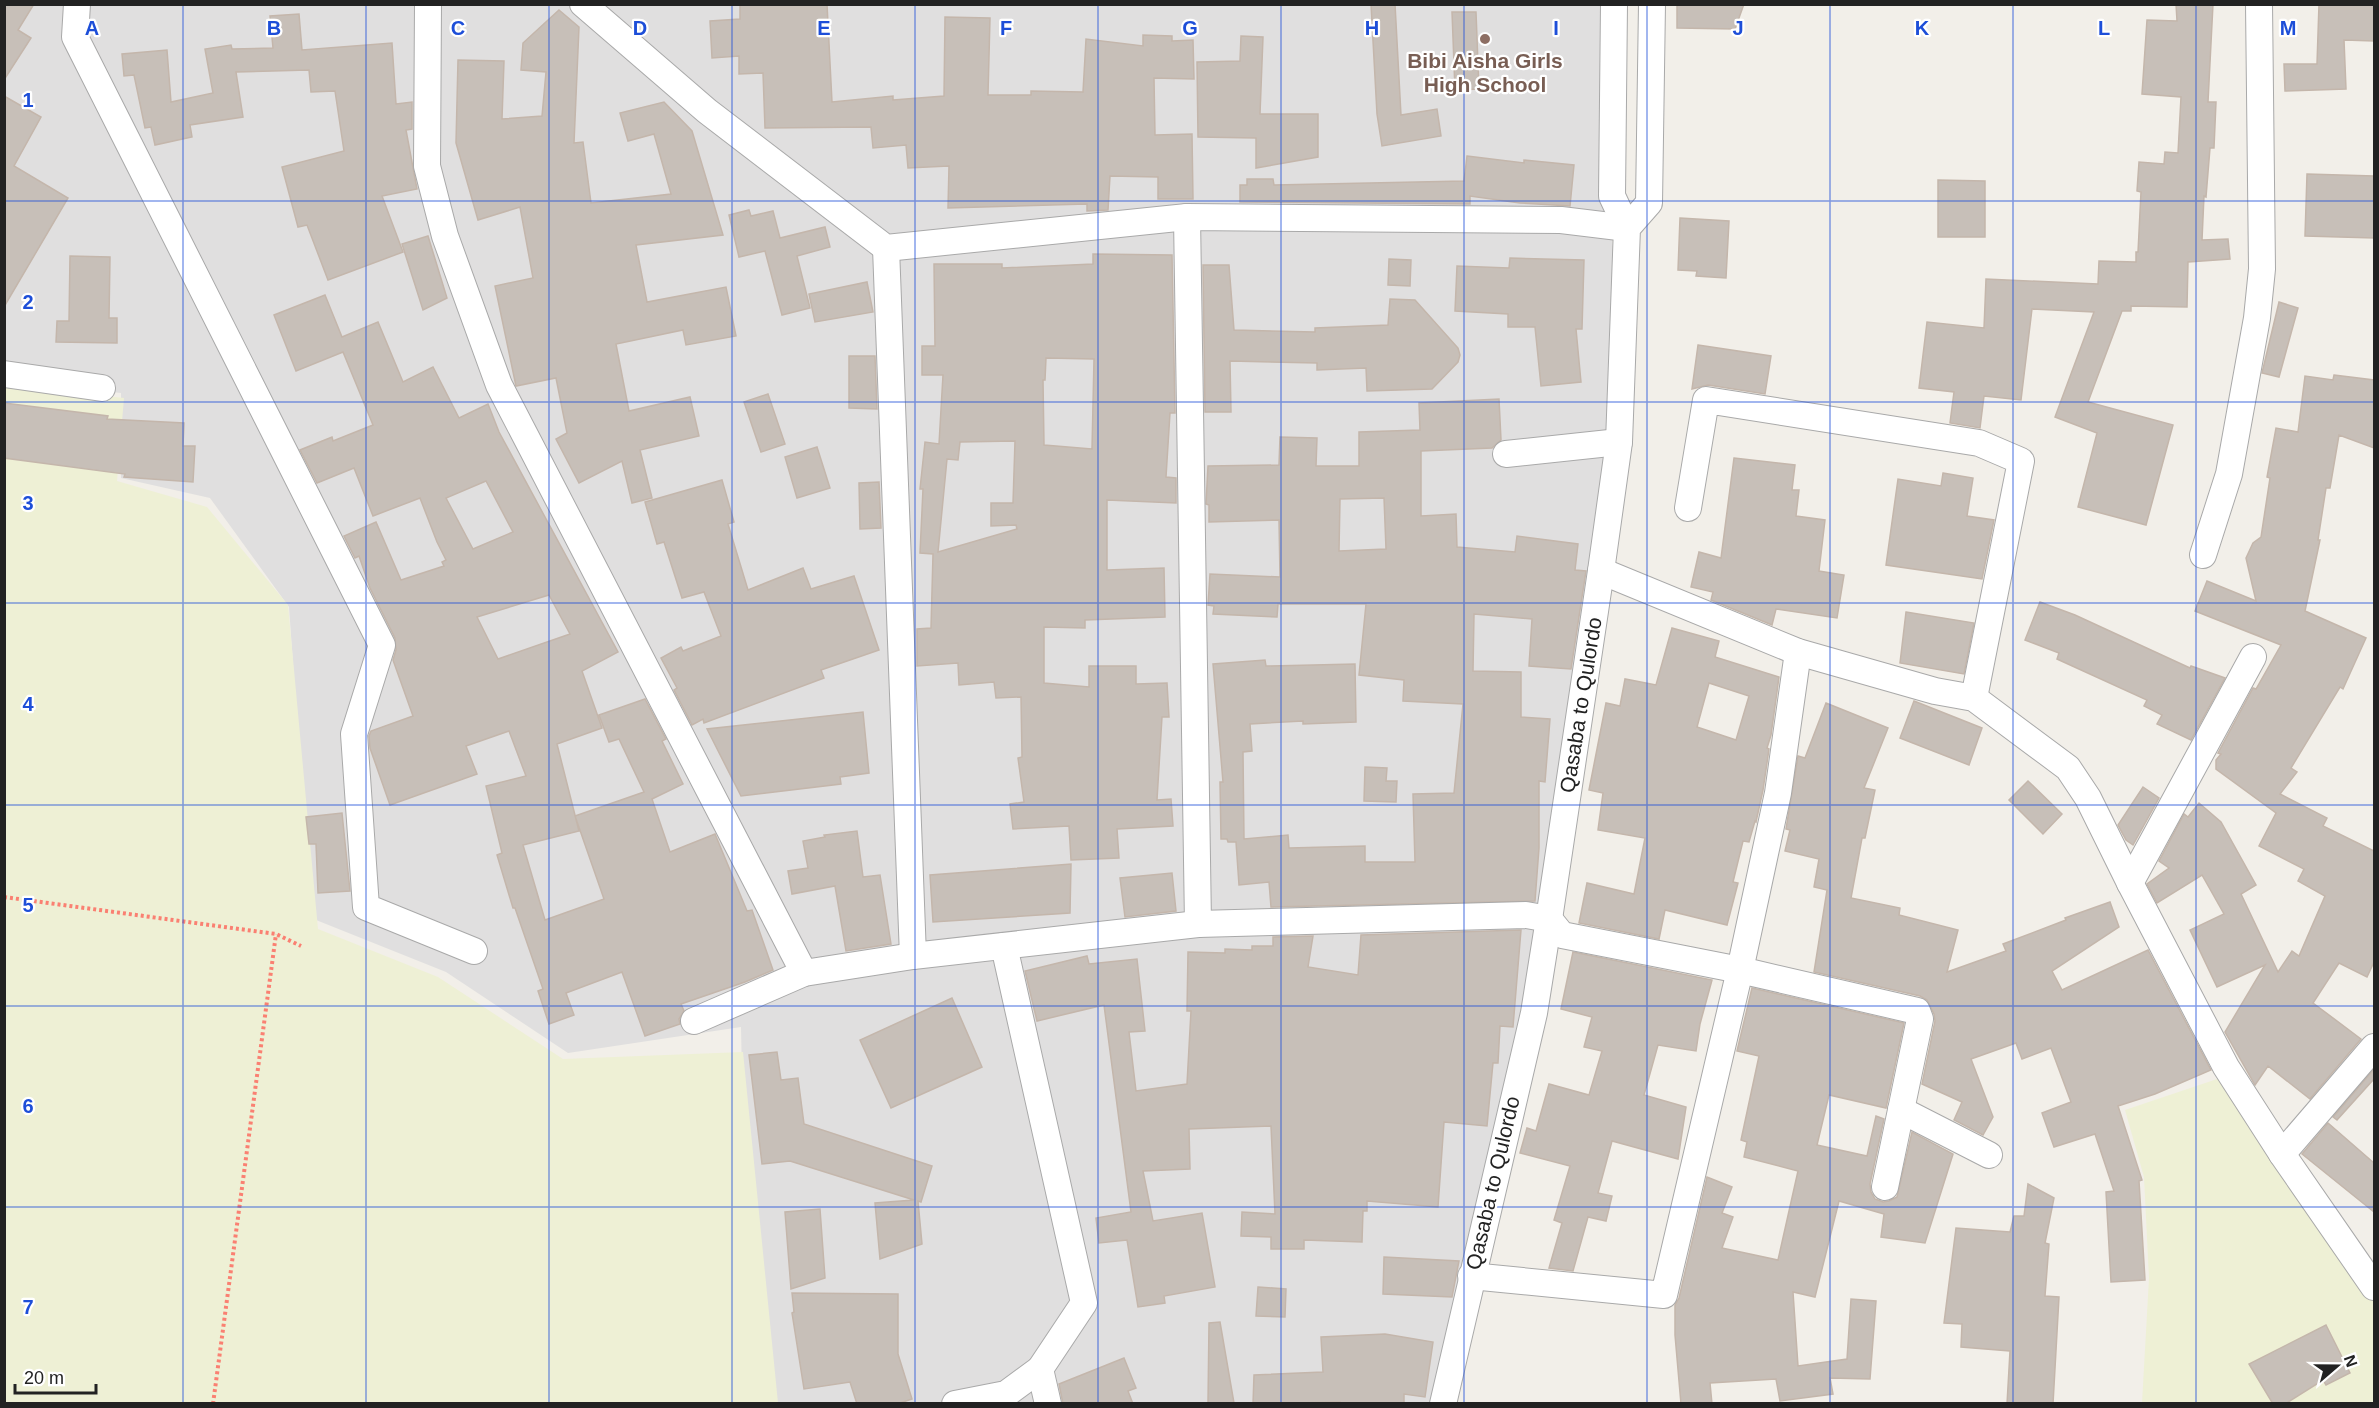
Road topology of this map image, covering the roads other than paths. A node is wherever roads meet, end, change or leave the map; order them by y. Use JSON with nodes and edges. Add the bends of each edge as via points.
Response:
{"nodes":[{"id":1,"x":77,"y":4,"type":"edge"},
{"id":2,"x":428,"y":4,"type":"edge"},
{"id":3,"x":583,"y":4,"type":"edge"},
{"id":4,"x":1614,"y":4,"type":"edge"},
{"id":5,"x":1652,"y":4,"type":"edge"},
{"id":6,"x":2259,"y":4,"type":"edge"},
{"id":7,"x":1187,"y":217,"type":"junction"},
{"id":8,"x":1627,"y":228,"type":"junction"},
{"id":9,"x":886,"y":248,"type":"junction"},
{"id":10,"x":4,"y":374,"type":"edge"},
{"id":11,"x":102,"y":388,"type":"dead end"},
{"id":12,"x":1619,"y":442,"type":"junction"},
{"id":13,"x":1506,"y":454,"type":"dead end"},
{"id":14,"x":1688,"y":508,"type":"dead end"},
{"id":15,"x":2203,"y":555,"type":"dead end"},
{"id":16,"x":1601,"y":571,"type":"junction"},
{"id":17,"x":1798,"y":652,"type":"junction"},
{"id":18,"x":2253,"y":657,"type":"dead end"},
{"id":19,"x":1974,"y":698,"type":"junction"},
{"id":20,"x":2130,"y":883,"type":"junction"},
{"id":21,"x":1549,"y":919,"type":"junction"},
{"id":22,"x":1197,"y":924,"type":"junction"},
{"id":23,"x":1004,"y":946,"type":"junction"},
{"id":24,"x":474,"y":951,"type":"dead end"},
{"id":25,"x":913,"y":956,"type":"junction"},
{"id":26,"x":1740,"y":970,"type":"junction"},
{"id":27,"x":804,"y":973,"type":"junction"},
{"id":28,"x":694,"y":1021,"type":"dead end"},
{"id":29,"x":2374,"y":1047,"type":"edge"},
{"id":30,"x":1901,"y":1110,"type":"junction"},
{"id":31,"x":2282,"y":1154,"type":"junction"},
{"id":32,"x":1989,"y":1155,"type":"dead end"},
{"id":33,"x":1884,"y":1187,"type":"dead end"},
{"id":34,"x":1471,"y":1276,"type":"junction"},
{"id":35,"x":2374,"y":1287,"type":"edge"},
{"id":36,"x":1040,"y":1369,"type":"junction"},
{"id":37,"x":1446,"y":1403,"type":"edge"},
{"id":38,"x":955,"y":1404,"type":"edge"},
{"id":39,"x":1048,"y":1404,"type":"edge"}],
"edges":[{"from":1,"to":24,"type":"street","via":[[75,37],[382,645],[354,734],[366,907]]},
{"from":2,"to":27,"type":"street","via":[[427,166],[445,236],[499,385]]},
{"from":3,"to":9,"type":"street","via":[[707,111]]},
{"from":4,"to":8,"type":"street","via":[[1612,196]]},
{"from":5,"to":8,"type":"street","via":[[1649,203]]},
{"from":6,"to":15,"type":"street","via":[[2262,270],[2229,474]]},
{"from":7,"to":8,"type":"street","via":[[1561,220]]},
{"from":7,"to":9,"type":"street"},
{"from":7,"to":22,"type":"street"},
{"from":8,"to":12,"type":"street","name":"Qasaba to Qulordo"},
{"from":9,"to":25,"type":"street"},
{"from":10,"to":11,"type":"street"},
{"from":12,"to":13,"type":"street"},
{"from":12,"to":16,"type":"street","name":"Qasaba to Qulordo"},
{"from":14,"to":19,"type":"street","via":[[1706,400],[1979,443],[2021,461]]},
{"from":16,"to":17,"type":"street"},
{"from":16,"to":21,"type":"street","name":"Qasaba to Qulordo"},
{"from":17,"to":19,"type":"street","via":[[1935,691]]},
{"from":17,"to":26,"type":"street","via":[[1778,793]]},
{"from":18,"to":20,"type":"street"},
{"from":19,"to":20,"type":"street","via":[[2068,768],[2088,798]]},
{"from":20,"to":31,"type":"street","via":[[2226,1067]]},
{"from":21,"to":22,"type":"street","via":[[1526,915]]},
{"from":21,"to":26,"type":"street","via":[[1562,935]]},
{"from":21,"to":34,"type":"street","name":"Qasaba to Qulordo","via":[[1534,1013]]},
{"from":22,"to":23,"type":"street"},
{"from":23,"to":25,"type":"street"},
{"from":23,"to":36,"type":"street","via":[[1084,1303]]},
{"from":25,"to":27,"type":"street"},
{"from":26,"to":30,"type":"street","via":[[1917,1011],[1920,1019]]},
{"from":26,"to":34,"type":"street","via":[[1664,1295]]},
{"from":27,"to":28,"type":"street"},
{"from":29,"to":31,"type":"street"},
{"from":30,"to":32,"type":"street"},
{"from":30,"to":33,"type":"street"},
{"from":31,"to":35,"type":"street"},
{"from":34,"to":37,"type":"street","name":"Qasaba to Qulordo"},
{"from":36,"to":38,"type":"street","via":[[1006,1394]]},
{"from":36,"to":39,"type":"street"}]}
